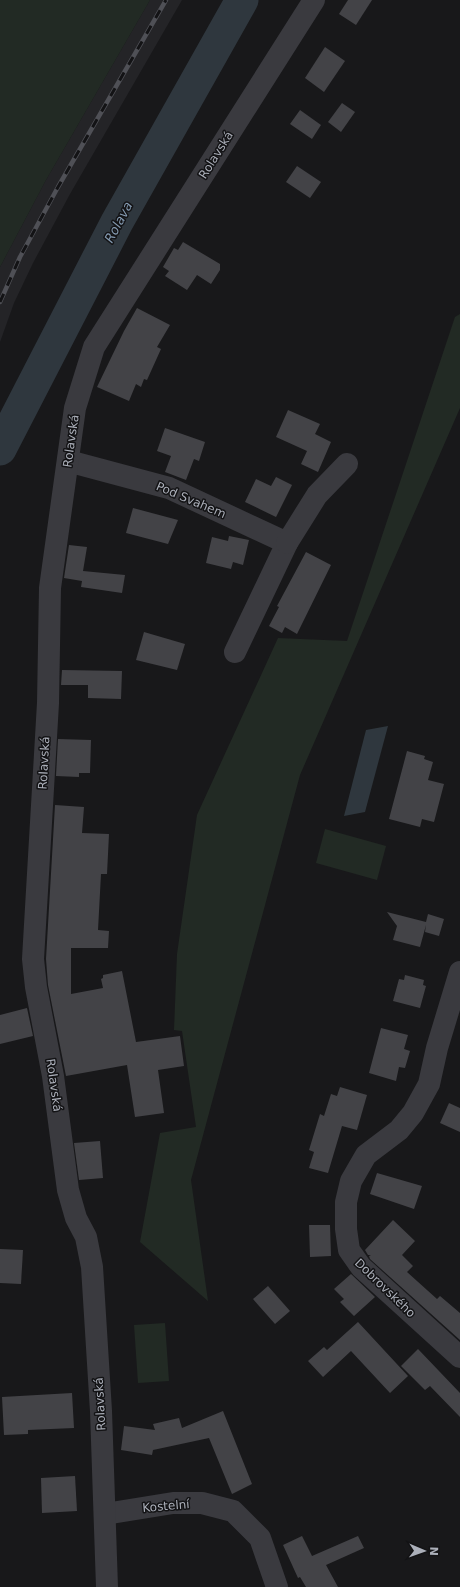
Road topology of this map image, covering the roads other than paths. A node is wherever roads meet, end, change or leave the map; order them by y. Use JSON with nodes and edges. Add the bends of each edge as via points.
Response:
{"nodes":[{"id":1,"x":314,"y":0,"type":"edge"},
{"id":2,"x":68,"y":461,"type":"junction"},
{"id":3,"x":347,"y":464,"type":"dead end"},
{"id":4,"x":287,"y":544,"type":"junction"},
{"id":5,"x":235,"y":652,"type":"dead end"},
{"id":6,"x":460,"y":972,"type":"edge"},
{"id":7,"x":460,"y":1357,"type":"edge"},
{"id":8,"x":105,"y":1514,"type":"junction"},
{"id":9,"x":107,"y":1587,"type":"edge"},
{"id":10,"x":277,"y":1587,"type":"edge"}],
"edges":[{"from":1,"to":2,"type":"street","name":"Rolavská","via":[[94,347],[75,408]]},
{"from":2,"to":4,"type":"street","name":"Pod Svahem","via":[[169,488]]},
{"from":2,"to":8,"type":"street","name":"Rolavská","via":[[50,588],[48,703],[33,959],[53,1076],[68,1190],[76,1218],[86,1237],[92,1267]]},
{"from":3,"to":4,"type":"street","via":[[317,495]]},
{"from":4,"to":5,"type":"street"},
{"from":6,"to":7,"type":"street","name":"Dobrovského","via":[[429,1084],[413,1113],[399,1130],[366,1156],[351,1181],[346,1202],[349,1250],[361,1268]]},
{"from":8,"to":9,"type":"street","name":"Rolavská"},
{"from":8,"to":10,"type":"street","name":"Kostelní","via":[[173,1503],[202,1503],[233,1511],[260,1538]]}]}
